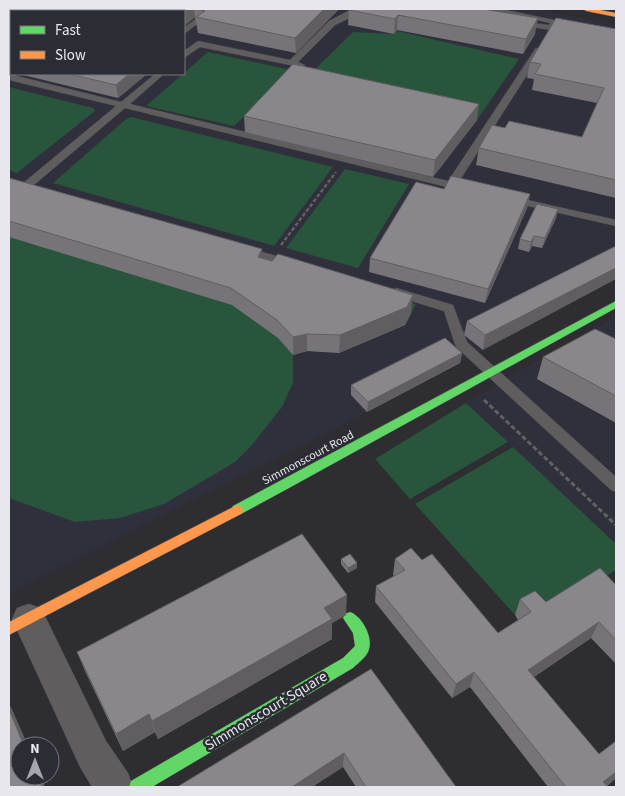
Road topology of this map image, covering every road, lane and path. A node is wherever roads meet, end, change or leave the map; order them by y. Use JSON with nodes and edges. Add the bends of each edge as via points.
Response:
{"nodes":[{"id":1,"x":213,"y":9,"type":"edge"},
{"id":2,"x":356,"y":9,"type":"edge"},
{"id":3,"x":489,"y":9,"type":"edge"},
{"id":4,"x":586,"y":9,"type":"edge"},
{"id":5,"x":478,"y":15,"type":"edge"},
{"id":6,"x":616,"y":16,"type":"edge"},
{"id":7,"x":185,"y":31,"type":"edge"},
{"id":8,"x":551,"y":31,"type":"junction"},
{"id":9,"x":185,"y":40,"type":"edge"},
{"id":10,"x":198,"y":44,"type":"junction"},
{"id":11,"x":284,"y":51,"type":"edge"},
{"id":12,"x":185,"y":54,"type":"edge"},
{"id":13,"x":274,"y":59,"type":"junction"},
{"id":14,"x":292,"y":63,"type":"junction"},
{"id":15,"x":159,"y":75,"type":"edge"},
{"id":16,"x":9,"y":77,"type":"edge"},
{"id":17,"x":284,"y":82,"type":"edge"},
{"id":18,"x":122,"y":104,"type":"junction"},
{"id":19,"x":243,"y":124,"type":"edge"},
{"id":20,"x":234,"y":132,"type":"junction"},
{"id":21,"x":345,"y":160,"type":"junction"},
{"id":22,"x":9,"y":184,"type":"edge"},
{"id":23,"x":451,"y":185,"type":"junction"},
{"id":24,"x":24,"y":188,"type":"junction"},
{"id":25,"x":480,"y":192,"type":"edge"},
{"id":26,"x":43,"y":194,"type":"edge"},
{"id":27,"x":500,"y":196,"type":"edge"},
{"id":28,"x":616,"y":223,"type":"edge"},
{"id":29,"x":233,"y":248,"type":"edge"},
{"id":30,"x":272,"y":258,"type":"junction"},
{"id":31,"x":307,"y":268,"type":"edge"},
{"id":32,"x":386,"y":289,"type":"edge"},
{"id":33,"x":616,"y":304,"type":"edge"},
{"id":34,"x":491,"y":371,"type":"junction"},
{"id":35,"x":467,"y":384,"type":"junction"},
{"id":36,"x":616,"y":486,"type":"edge"},
{"id":37,"x":616,"y":525,"type":"edge"},
{"id":38,"x":350,"y":618,"type":"dead end"},
{"id":39,"x":19,"y":624,"type":"edge"},
{"id":40,"x":114,"y":787,"type":"edge"},
{"id":41,"x":137,"y":787,"type":"edge"}],
"edges":[{"from":1,"to":7,"type":"lane"},
{"from":2,"to":14,"type":"lane","via":[[332,23]]},
{"from":3,"to":8,"type":"lane"},
{"from":4,"to":6,"type":"street"},
{"from":5,"to":8,"type":"lane"},
{"from":8,"to":23,"type":"lane"},
{"from":9,"to":10,"type":"lane"},
{"from":10,"to":12,"type":"lane"},
{"from":10,"to":13,"type":"lane"},
{"from":11,"to":13,"type":"lane"},
{"from":13,"to":14,"type":"lane"},
{"from":14,"to":17,"type":"lane","via":[[301,65]]},
{"from":15,"to":18,"type":"lane"},
{"from":16,"to":18,"type":"lane"},
{"from":18,"to":20,"type":"lane"},
{"from":18,"to":24,"type":"lane"},
{"from":19,"to":20,"type":"lane"},
{"from":20,"to":21,"type":"lane"},
{"from":21,"to":23,"type":"lane"},
{"from":21,"to":30,"type":"path"},
{"from":22,"to":24,"type":"lane"},
{"from":23,"to":25,"type":"lane"},
{"from":24,"to":26,"type":"lane"},
{"from":27,"to":28,"type":"lane"},
{"from":29,"to":30,"type":"lane"},
{"from":30,"to":31,"type":"lane"},
{"from":32,"to":34,"type":"lane","via":[[449,308],[461,344]]},
{"from":33,"to":34,"type":"street","name":"Simmonscourt Road"},
{"from":34,"to":35,"type":"street","name":"Simmonscourt Road"},
{"from":34,"to":36,"type":"lane"},
{"from":35,"to":37,"type":"path"},
{"from":35,"to":39,"type":"street","name":"Simmonscourt Road","via":[[351,451]]},
{"from":38,"to":41,"type":"street","name":"Simmonscourt Square","via":[[360,631],[363,648],[348,662]]},
{"from":39,"to":40,"type":"street"}]}
